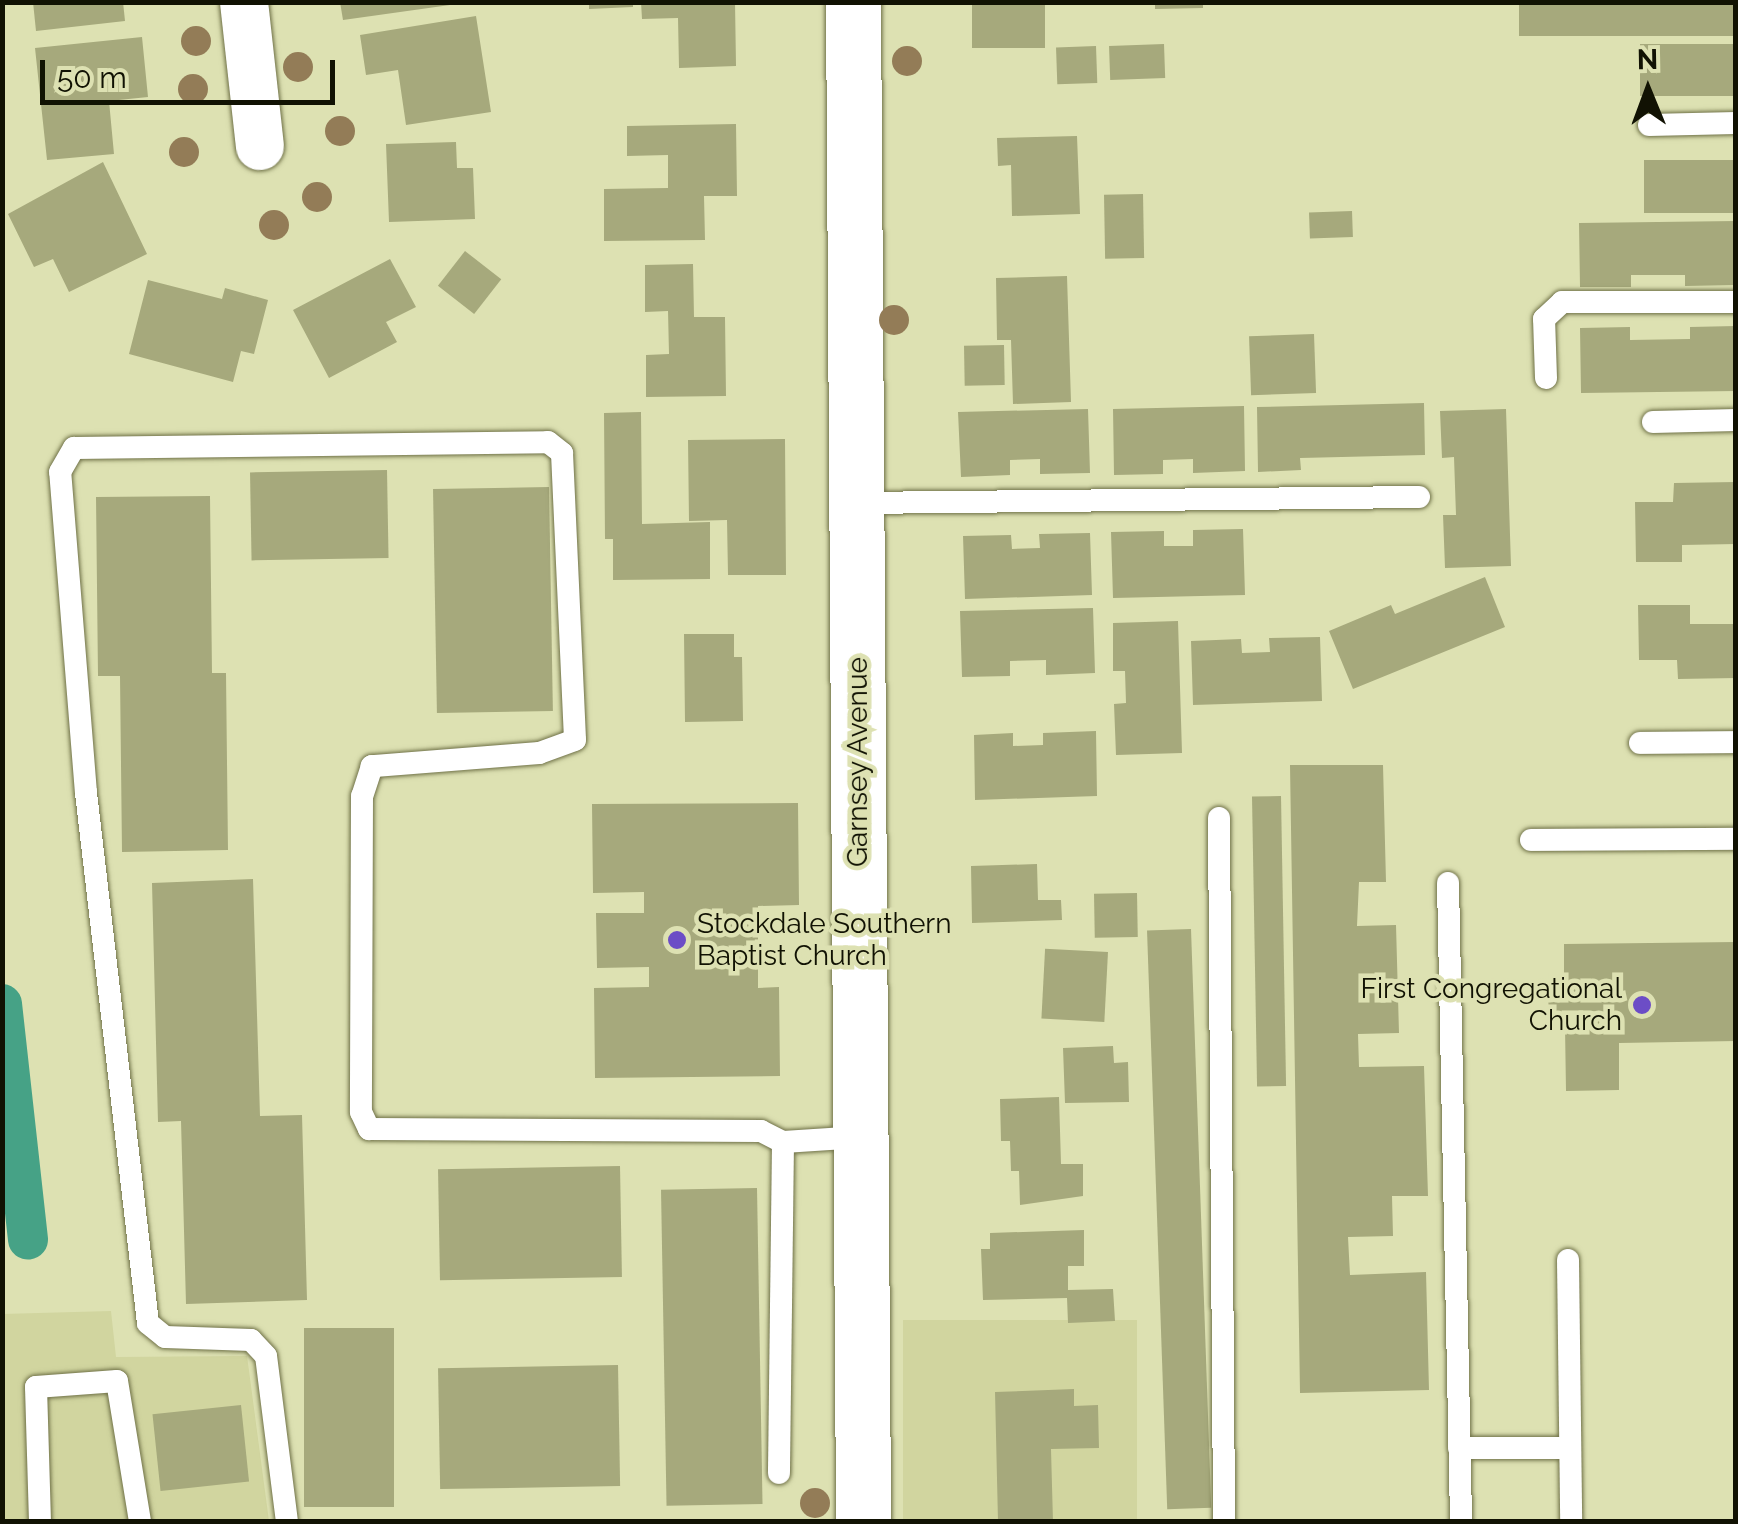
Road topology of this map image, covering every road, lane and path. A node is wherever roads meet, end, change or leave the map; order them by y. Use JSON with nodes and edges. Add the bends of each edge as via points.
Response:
{"nodes":[{"id":1,"x":244,"y":2,"type":"edge"},
{"id":2,"x":854,"y":2,"type":"edge"},
{"id":3,"x":1736,"y":124,"type":"edge"},
{"id":4,"x":1648,"y":125,"type":"dead end"},
{"id":5,"x":260,"y":146,"type":"dead end"},
{"id":6,"x":1736,"y":302,"type":"edge"},
{"id":7,"x":1546,"y":378,"type":"dead end"},
{"id":8,"x":1736,"y":420,"type":"edge"},
{"id":9,"x":1653,"y":422,"type":"dead end"},
{"id":10,"x":1420,"y":497,"type":"dead end"},
{"id":11,"x":856,"y":503,"type":"junction"},
{"id":12,"x":1736,"y":742,"type":"edge"},
{"id":13,"x":1640,"y":743,"type":"dead end"},
{"id":14,"x":1219,"y":818,"type":"dead end"},
{"id":15,"x":1736,"y":838,"type":"edge"},
{"id":16,"x":1531,"y":840,"type":"dead end"},
{"id":17,"x":1448,"y":884,"type":"dead end"},
{"id":18,"x":861,"y":1137,"type":"junction"},
{"id":19,"x":783,"y":1142,"type":"junction"},
{"id":20,"x":1568,"y":1260,"type":"dead end"},
{"id":21,"x":1459,"y":1448,"type":"junction"},
{"id":22,"x":1570,"y":1448,"type":"junction"},
{"id":23,"x":779,"y":1473,"type":"dead end"},
{"id":24,"x":40,"y":1522,"type":"edge"},
{"id":25,"x":140,"y":1522,"type":"edge"},
{"id":26,"x":287,"y":1522,"type":"edge"},
{"id":27,"x":863,"y":1522,"type":"edge"},
{"id":28,"x":1224,"y":1522,"type":"edge"},
{"id":29,"x":1460,"y":1522,"type":"edge"},
{"id":30,"x":1571,"y":1522,"type":"edge"}],
"edges":[{"from":1,"to":5,"type":"street"},
{"from":2,"to":11,"type":"street","name":"Garnsey Avenue"},
{"from":3,"to":4,"type":"lane"},
{"from":6,"to":7,"type":"lane","via":[[1562,302],[1544,320]]},
{"from":8,"to":9,"type":"lane"},
{"from":10,"to":11,"type":"lane"},
{"from":11,"to":18,"type":"street","name":"Garnsey Avenue"},
{"from":12,"to":13,"type":"lane"},
{"from":14,"to":28,"type":"lane"},
{"from":15,"to":16,"type":"lane"},
{"from":17,"to":21,"type":"lane"},
{"from":18,"to":19,"type":"lane"},
{"from":18,"to":27,"type":"street","name":"Garnsey Avenue"},
{"from":19,"to":23,"type":"lane"},
{"from":19,"to":26,"type":"lane","via":[[762,1131],[369,1129],[361,1112],[362,796],[372,766],[539,753],[575,740],[562,453],[548,442],[74,448],[60,472],[86,794],[148,1323],[165,1337],[251,1340],[266,1356]]},
{"from":20,"to":22,"type":"lane"},
{"from":21,"to":22,"type":"lane"},
{"from":21,"to":29,"type":"lane"},
{"from":22,"to":30,"type":"lane"},
{"from":24,"to":25,"type":"lane","via":[[36,1387],[117,1381]]}]}
